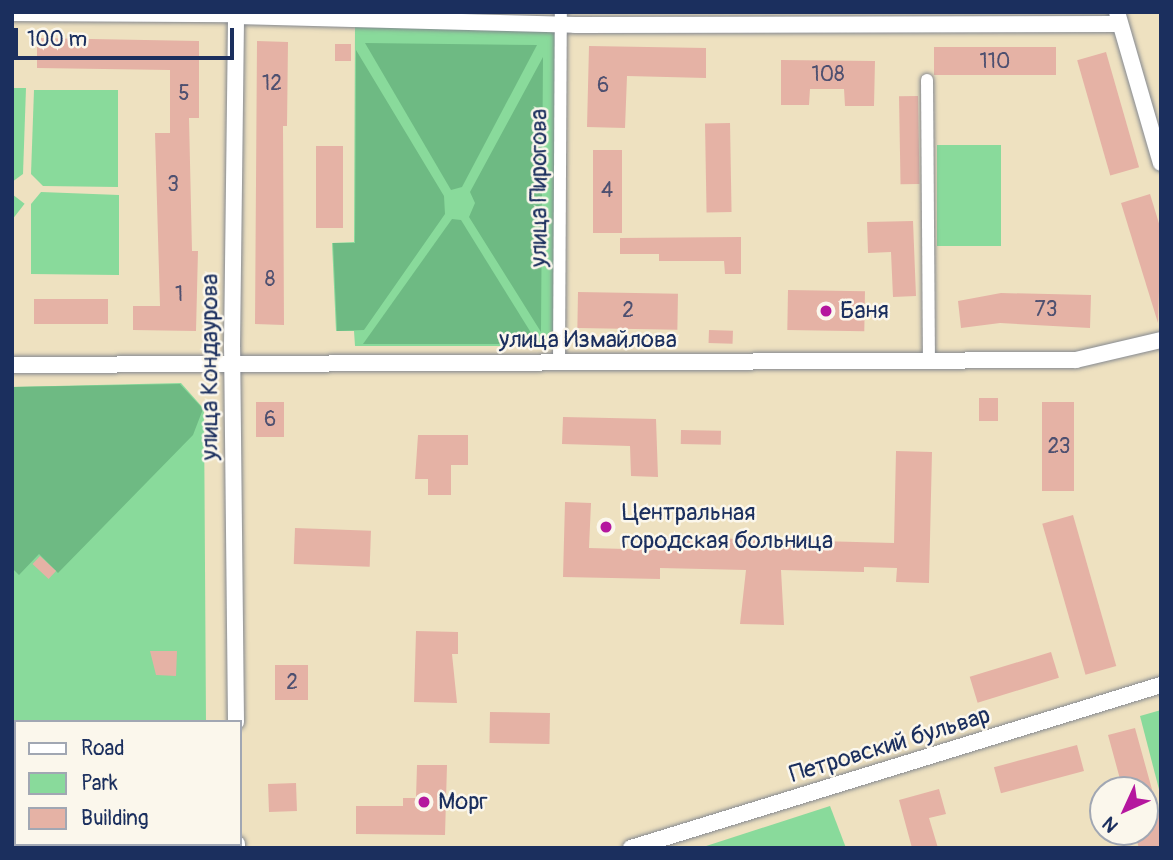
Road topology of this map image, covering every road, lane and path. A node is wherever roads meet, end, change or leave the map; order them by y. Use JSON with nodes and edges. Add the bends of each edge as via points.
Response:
{"nodes":[{"id":1,"x":236,"y":14,"type":"edge"},
{"id":2,"x":12,"y":15,"type":"edge"},
{"id":3,"x":1118,"y":18,"type":"edge"},
{"id":4,"x":561,"y":19,"type":"edge"},
{"id":5,"x":928,"y":80,"type":"dead end"},
{"id":6,"x":1161,"y":163,"type":"edge"},
{"id":7,"x":1161,"y":340,"type":"edge"},
{"id":8,"x":929,"y":362,"type":"junction"},
{"id":9,"x":232,"y":363,"type":"junction"},
{"id":10,"x":559,"y":363,"type":"junction"},
{"id":11,"x":12,"y":365,"type":"edge"},
{"id":12,"x":1161,"y":685,"type":"edge"},
{"id":13,"x":236,"y":720,"type":"edge"},
{"id":14,"x":631,"y":848,"type":"edge"}],
"edges":[{"from":1,"to":2,"type":"street"},
{"from":1,"to":4,"type":"street"},
{"from":1,"to":9,"type":"street","name":"улица Кондаурова"},
{"from":3,"to":4,"type":"street"},
{"from":3,"to":6,"type":"street"},
{"from":4,"to":10,"type":"street","name":"улица Пирогова"},
{"from":5,"to":8,"type":"street"},
{"from":7,"to":8,"type":"street","name":"улица Измайлова","via":[[1076,359]]},
{"from":8,"to":10,"type":"street","name":"улица Измайлова"},
{"from":9,"to":10,"type":"street","name":"улица Измайлова"},
{"from":9,"to":11,"type":"street","name":"улица Измайлова"},
{"from":9,"to":13,"type":"street","name":"улица Кондаурова"},
{"from":12,"to":14,"type":"street","name":"Петровский бульвар"}]}
